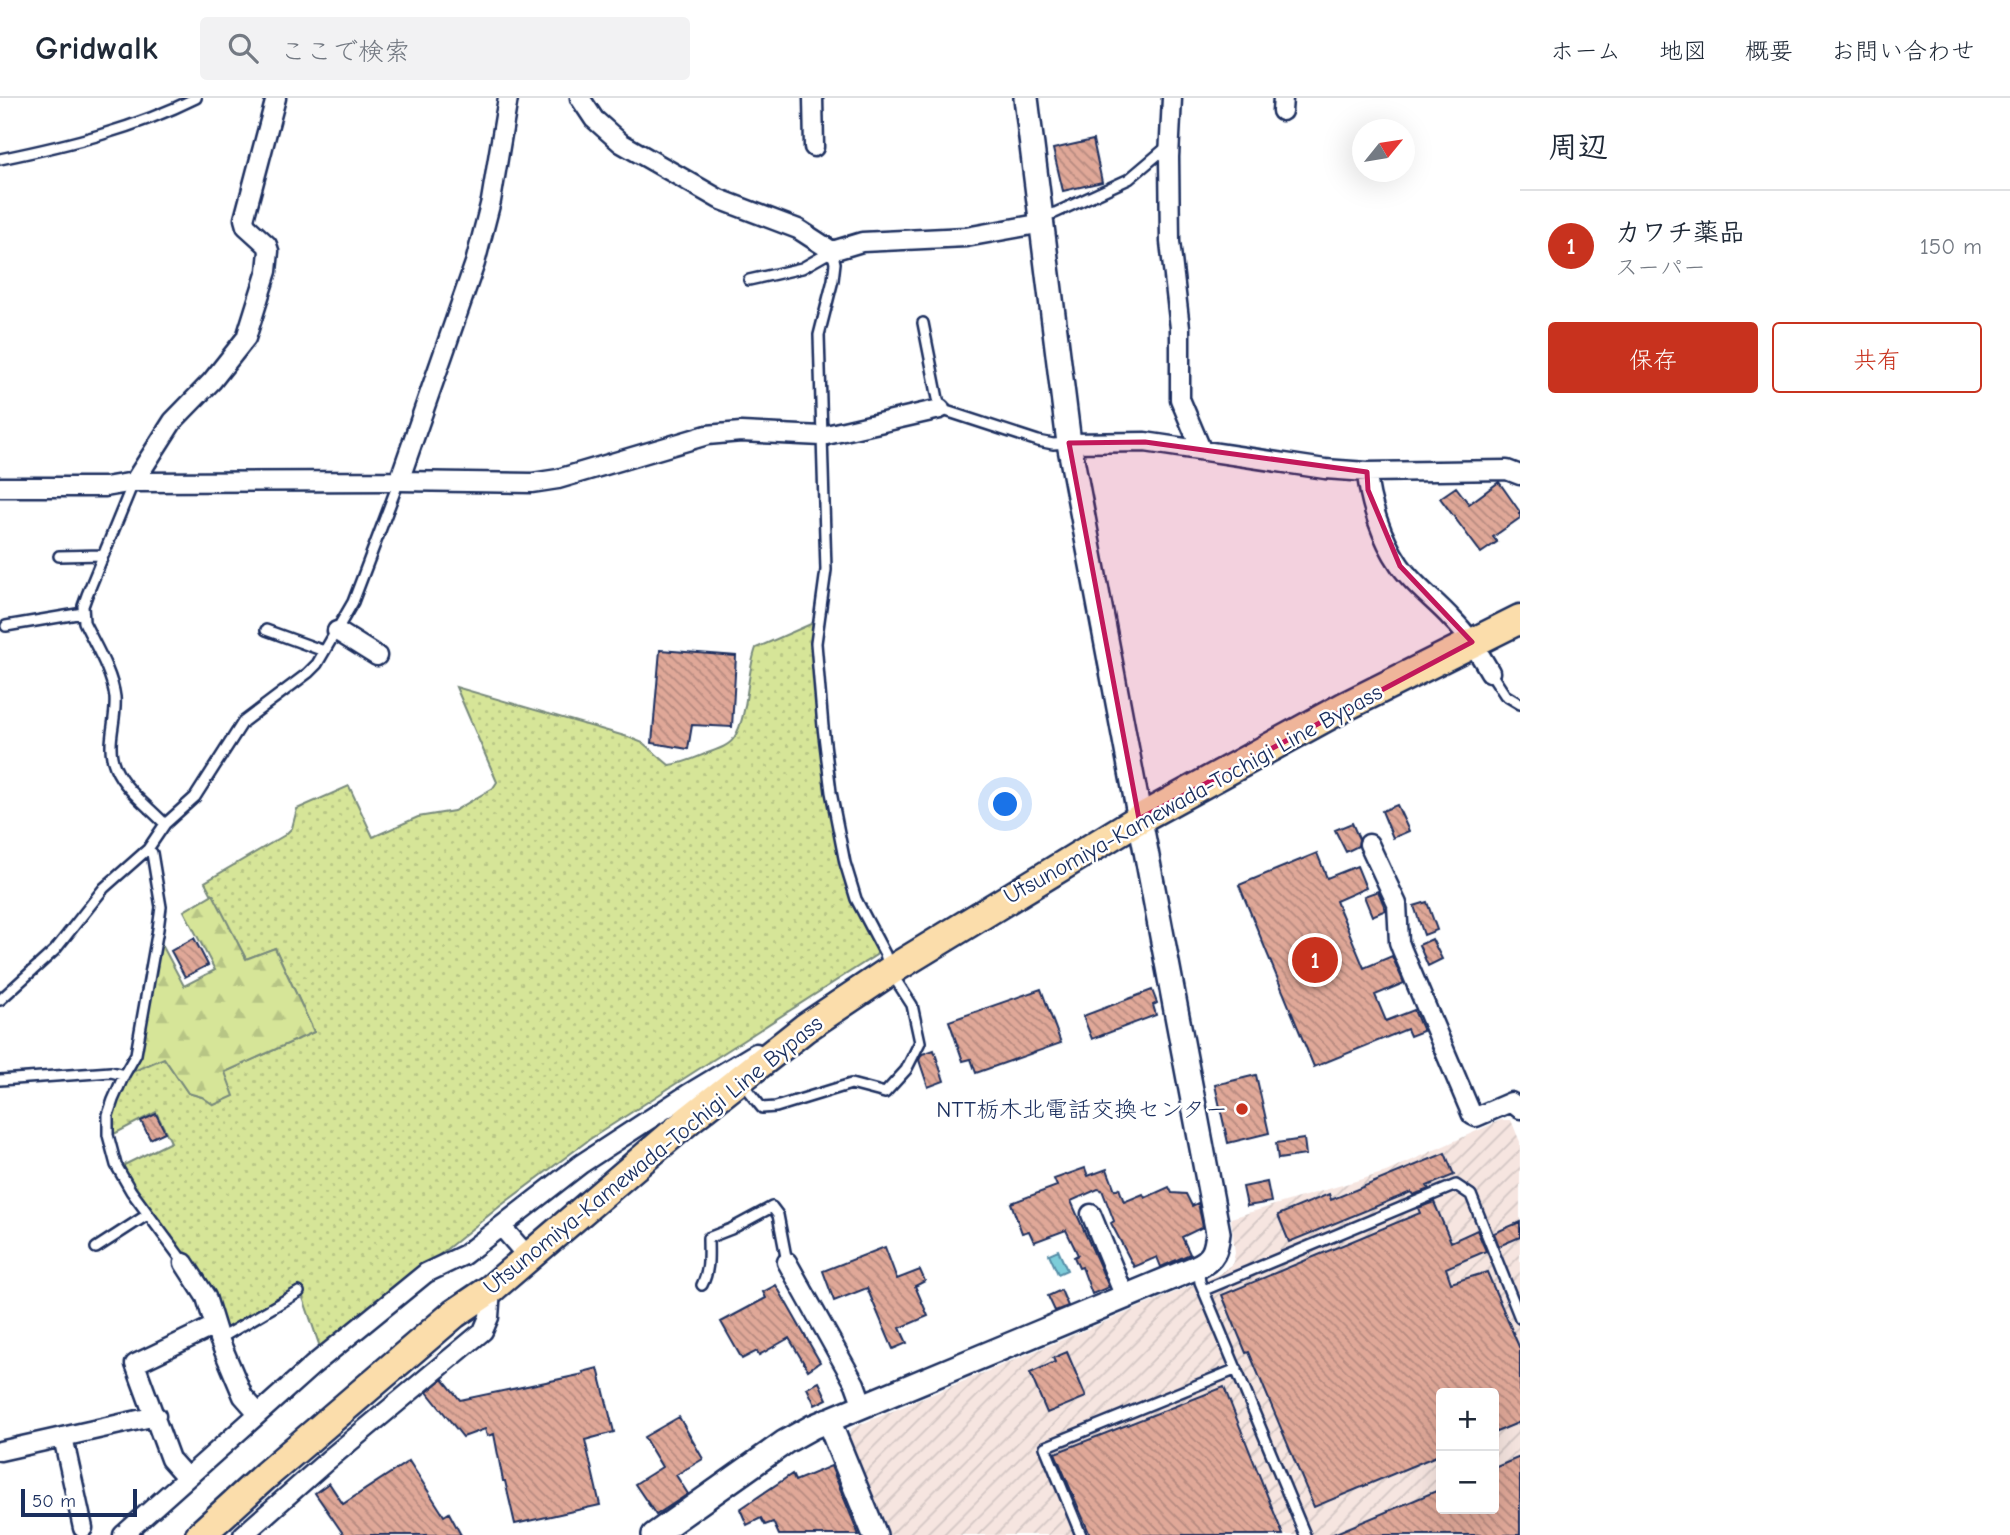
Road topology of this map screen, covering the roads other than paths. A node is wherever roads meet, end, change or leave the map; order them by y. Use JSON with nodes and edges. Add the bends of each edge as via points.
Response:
{"nodes":[{"id":1,"x":196,"y":98,"type":"edge"},
{"id":2,"x":275,"y":98,"type":"edge"},
{"id":3,"x":508,"y":98,"type":"edge"},
{"id":4,"x":580,"y":98,"type":"edge"},
{"id":5,"x":813,"y":98,"type":"edge"},
{"id":6,"x":1026,"y":98,"type":"edge"},
{"id":7,"x":1172,"y":98,"type":"edge"},
{"id":8,"x":1170,"y":144,"type":"junction"},
{"id":9,"x":814,"y":147,"type":"dead end"},
{"id":10,"x":0,"y":159,"type":"edge"},
{"id":11,"x":1042,"y":220,"type":"junction"},
{"id":12,"x":832,"y":251,"type":"junction"},
{"id":13,"x":749,"y":280,"type":"dead end"},
{"id":14,"x":923,"y":323,"type":"dead end"},
{"id":15,"x":940,"y":409,"type":"junction"},
{"id":16,"x":822,"y":436,"type":"junction"},
{"id":17,"x":1069,"y":443,"type":"junction"},
{"id":18,"x":1200,"y":449,"type":"junction"},
{"id":19,"x":1516,"y":468,"type":"edge"},
{"id":20,"x":1367,"y":472,"type":"junction"},
{"id":21,"x":399,"y":481,"type":"junction"},
{"id":22,"x":134,"y":482,"type":"junction"},
{"id":23,"x":0,"y":486,"type":"edge"},
{"id":24,"x":103,"y":555,"type":"junction"},
{"id":25,"x":60,"y":556,"type":"dead end"},
{"id":26,"x":83,"y":613,"type":"junction"},
{"id":27,"x":1520,"y":622,"type":"edge"},
{"id":28,"x":6,"y":626,"type":"dead end"},
{"id":29,"x":265,"y":630,"type":"dead end"},
{"id":30,"x":337,"y":631,"type":"junction"},
{"id":31,"x":1472,"y":642,"type":"junction"},
{"id":32,"x":324,"y":651,"type":"junction"},
{"id":33,"x":377,"y":656,"type":"dead end"},
{"id":34,"x":1490,"y":672,"type":"joint"},
{"id":35,"x":1520,"y":704,"type":"edge"},
{"id":36,"x":1139,"y":819,"type":"junction"},
{"id":37,"x":165,"y":824,"type":"junction"},
{"id":38,"x":1369,"y":844,"type":"dead end"},
{"id":39,"x":148,"y":849,"type":"junction"},
{"id":40,"x":890,"y":971,"type":"junction"},
{"id":41,"x":0,"y":999,"type":"edge"},
{"id":42,"x":805,"y":1028,"type":"junction"},
{"id":43,"x":124,"y":1075,"type":"junction"},
{"id":44,"x":739,"y":1079,"type":"junction"},
{"id":45,"x":0,"y":1080,"type":"edge"},
{"id":46,"x":1520,"y":1109,"type":"edge"},
{"id":47,"x":1091,"y":1214,"type":"dead end"},
{"id":48,"x":147,"y":1215,"type":"junction"},
{"id":49,"x":501,"y":1226,"type":"junction"},
{"id":50,"x":96,"y":1248,"type":"dead end"},
{"id":51,"x":528,"y":1257,"type":"junction"},
{"id":52,"x":787,"y":1262,"type":"joint"},
{"id":53,"x":184,"y":1263,"type":"joint"},
{"id":54,"x":1197,"y":1268,"type":"junction"},
{"id":55,"x":702,"y":1285,"type":"dead end"},
{"id":56,"x":491,"y":1289,"type":"junction"},
{"id":57,"x":1203,"y":1290,"type":"junction"},
{"id":58,"x":299,"y":1292,"type":"dead end"},
{"id":59,"x":1125,"y":1297,"type":"junction"},
{"id":60,"x":1520,"y":1318,"type":"edge"},
{"id":61,"x":216,"y":1332,"type":"junction"},
{"id":62,"x":1237,"y":1369,"type":"junction"},
{"id":63,"x":863,"y":1406,"type":"junction"},
{"id":64,"x":258,"y":1413,"type":"junction"},
{"id":65,"x":156,"y":1416,"type":"junction"},
{"id":66,"x":828,"y":1420,"type":"junction"},
{"id":67,"x":63,"y":1437,"type":"junction"},
{"id":68,"x":0,"y":1451,"type":"edge"},
{"id":69,"x":186,"y":1477,"type":"junction"},
{"id":70,"x":83,"y":1528,"type":"dead end"},
{"id":71,"x":251,"y":1532,"type":"edge"},
{"id":72,"x":123,"y":1535,"type":"edge"},
{"id":73,"x":200,"y":1535,"type":"edge"},
{"id":74,"x":654,"y":1535,"type":"edge"},
{"id":75,"x":875,"y":1535,"type":"edge"},
{"id":76,"x":1081,"y":1535,"type":"edge"},
{"id":77,"x":1305,"y":1535,"type":"edge"}],
"edges":[{"from":1,"to":10,"type":"lane","via":[[99,136]]},
{"from":2,"to":22,"type":"street","via":[[244,219],[269,251],[246,338],[173,421]]},
{"from":3,"to":21,"type":"street","via":[[491,201],[475,263]]},
{"from":4,"to":12,"type":"street","via":[[594,119],[621,143],[736,207],[799,229]]},
{"from":5,"to":9,"type":"street"},
{"from":6,"to":11,"type":"street"},
{"from":7,"to":8,"type":"street"},
{"from":8,"to":11,"type":"lane","via":[[1129,179]]},
{"from":8,"to":18,"type":"street","via":[[1170,242],[1180,328],[1180,398]]},
{"from":11,"to":12,"type":"street","via":[[966,237],[862,242]]},
{"from":11,"to":17,"type":"street"},
{"from":12,"to":13,"type":"lane","via":[[802,268]]},
{"from":12,"to":16,"type":"lane","via":[[833,280],[819,335]]},
{"from":14,"to":15,"type":"lane"},
{"from":15,"to":16,"type":"street"},
{"from":15,"to":17,"type":"lane","via":[[1038,441]]},
{"from":16,"to":21,"type":"street","via":[[707,435],[532,483]]},
{"from":16,"to":40,"type":"lane","via":[[826,570],[816,643],[827,766],[850,883]]},
{"from":17,"to":18,"type":"street","via":[[1145,442]]},
{"from":17,"to":36,"type":"street"},
{"from":18,"to":20,"type":"street"},
{"from":19,"to":20,"type":"street"},
{"from":20,"to":31,"type":"street","via":[[1368,490],[1400,566]]},
{"from":21,"to":22,"type":"street"},
{"from":21,"to":30,"type":"lane"},
{"from":22,"to":23,"type":"street","via":[[105,487]]},
{"from":22,"to":24,"type":"lane"},
{"from":24,"to":25,"type":"lane"},
{"from":24,"to":26,"type":"lane"},
{"from":26,"to":28,"type":"lane"},
{"from":26,"to":37,"type":"lane","via":[[115,695],[109,745],[116,770]]},
{"from":27,"to":31,"type":"main road","name":"Utsunomiya-Kamewada-Tochigi Line Bypass"},
{"from":29,"to":32,"type":"lane"},
{"from":30,"to":32,"type":"lane"},
{"from":30,"to":33,"type":"street"},
{"from":31,"to":34,"type":"street"},
{"from":31,"to":36,"type":"main road","name":"Utsunomiya-Kamewada-Tochigi Line Bypass"},
{"from":32,"to":37,"type":"lane","via":[[308,673],[243,722],[195,797]]},
{"from":34,"to":35,"type":"lane","via":[[1505,695]]},
{"from":36,"to":40,"type":"main road","name":"Utsunomiya-Kamewada-Tochigi Line Bypass"},
{"from":36,"to":54,"type":"street","via":[[1218,1233],[1216,1250]]},
{"from":37,"to":39,"type":"lane"},
{"from":38,"to":46,"type":"street","via":[[1397,904],[1399,942],[1472,1115],[1511,1101]]},
{"from":39,"to":41,"type":"lane","via":[[104,888],[55,950]]},
{"from":39,"to":43,"type":"lane","via":[[161,907],[136,1054]]},
{"from":40,"to":42,"type":"main road","name":"Utsunomiya-Kamewada-Tochigi Line Bypass"},
{"from":40,"to":44,"type":"lane","via":[[912,1005],[919,1042],[906,1070],[885,1093],[851,1084],[762,1108]]},
{"from":42,"to":44,"type":"main road","name":"Utsunomiya-Kamewada-Tochigi Line Bypass"},
{"from":42,"to":49,"type":"street","via":[[688,1094],[582,1164]]},
{"from":43,"to":45,"type":"lane","via":[[111,1072]]},
{"from":43,"to":48,"type":"lane","via":[[108,1115],[108,1135],[116,1165]]},
{"from":44,"to":51,"type":"main road","name":"Utsunomiya-Kamewada-Tochigi Line Bypass"},
{"from":47,"to":59,"type":"street"},
{"from":48,"to":50,"type":"lane"},
{"from":48,"to":53,"type":"lane"},
{"from":49,"to":51,"type":"street"},
{"from":49,"to":64,"type":"street","via":[[464,1255],[426,1273]]},
{"from":51,"to":56,"type":"main road","name":"Utsunomiya-Kamewada-Tochigi Line Bypass"},
{"from":52,"to":55,"type":"lane","via":[[778,1215],[772,1207],[708,1238],[709,1260]]},
{"from":52,"to":63,"type":"street"},
{"from":53,"to":61,"type":"street","via":[[206,1297]]},
{"from":54,"to":57,"type":"lane"},
{"from":54,"to":59,"type":"street"},
{"from":56,"to":71,"type":"street","via":[[483,1331],[306,1478]]},
{"from":56,"to":73,"type":"main road","name":"Utsunomiya-Kamewada-Tochigi Line Bypass","via":[[454,1314]]},
{"from":57,"to":60,"type":"lane","via":[[1456,1185],[1471,1195]]},
{"from":57,"to":62,"type":"lane"},
{"from":58,"to":61,"type":"lane"},
{"from":59,"to":63,"type":"street"},
{"from":61,"to":64,"type":"street","via":[[243,1396]]},
{"from":61,"to":65,"type":"street","via":[[135,1364]]},
{"from":62,"to":76,"type":"lane","via":[[1045,1447]]},
{"from":62,"to":77,"type":"lane"},
{"from":63,"to":66,"type":"street"},
{"from":64,"to":69,"type":"street"},
{"from":65,"to":67,"type":"street"},
{"from":65,"to":69,"type":"street","via":[[170,1459]]},
{"from":66,"to":74,"type":"street","via":[[785,1443]]},
{"from":66,"to":75,"type":"street"},
{"from":67,"to":68,"type":"street"},
{"from":67,"to":70,"type":"street"},
{"from":69,"to":72,"type":"street"}]}
